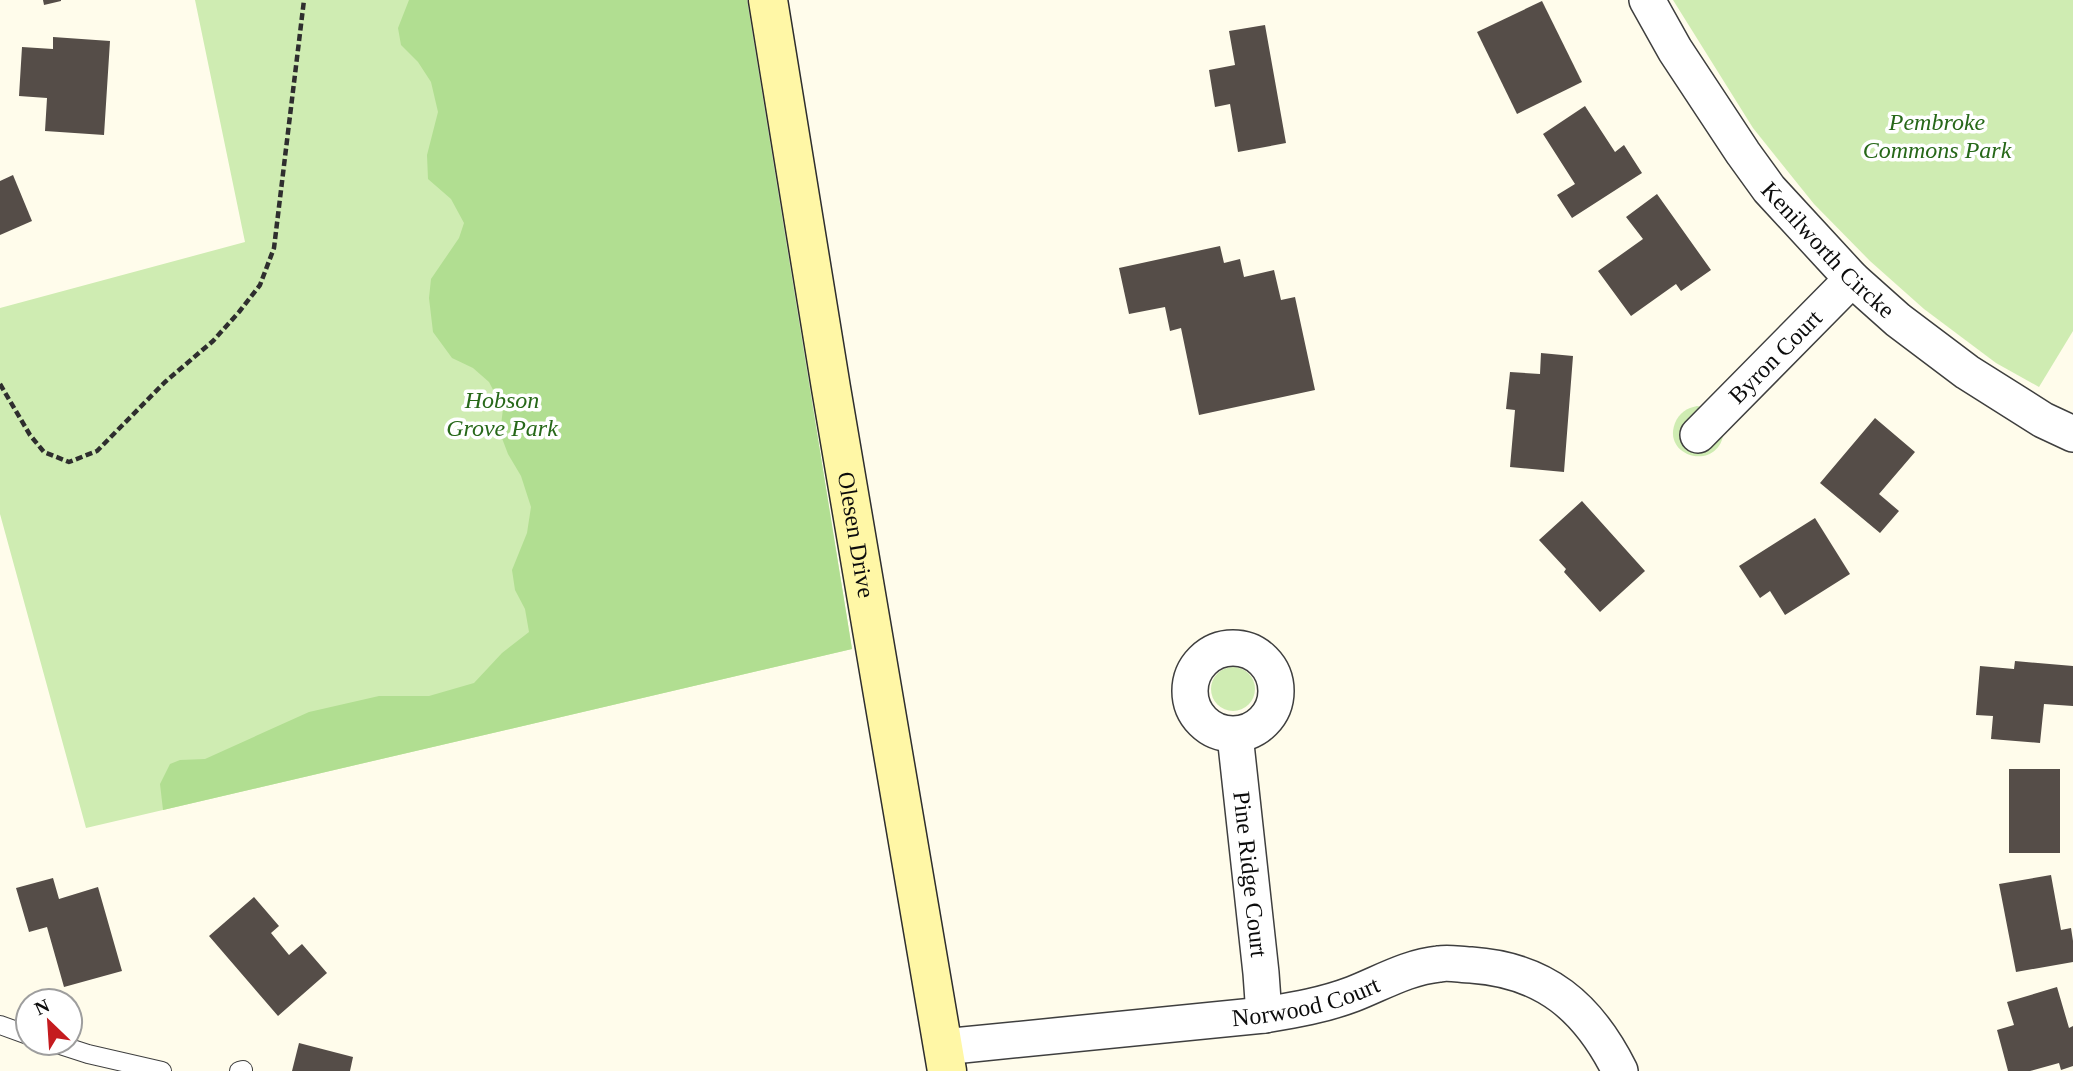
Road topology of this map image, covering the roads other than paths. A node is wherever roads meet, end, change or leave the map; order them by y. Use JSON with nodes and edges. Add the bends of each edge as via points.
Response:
{"nodes":[{"id":1,"x":768,"y":0,"type":"edge"},
{"id":2,"x":1647,"y":0,"type":"edge"},
{"id":3,"x":1852,"y":279,"type":"junction"},
{"id":4,"x":2073,"y":434,"type":"edge"},
{"id":5,"x":1698,"y":435,"type":"dead end"},
{"id":6,"x":1235,"y":735,"type":"dead end"},
{"id":7,"x":1264,"y":1015,"type":"junction"},
{"id":8,"x":84,"y":1053,"type":"edge"},
{"id":9,"x":945,"y":1059,"type":"edge"},
{"id":10,"x":162,"y":1071,"type":"edge"},
{"id":11,"x":1620,"y":1071,"type":"edge"}],
"edges":[{"from":1,"to":9,"type":"street","name":"Olesen Drive"},
{"from":2,"to":3,"type":"street","name":"Kenilworth Circke","via":[[1675,50],[1769,189]]},
{"from":3,"to":4,"type":"street","name":"Kenilworth Circke","via":[[1968,372]]},
{"from":3,"to":5,"type":"street","name":"Byron Court"},
{"from":6,"to":7,"type":"street","name":"Pine Ridge Court"},
{"from":7,"to":9,"type":"street","name":"Norwood Court"},
{"from":7,"to":11,"type":"street","name":"Norwood Court","via":[[1309,1008],[1440,963],[1498,968],[1570,1001],[1607,1045]]},
{"from":8,"to":10,"type":"lane"}]}
